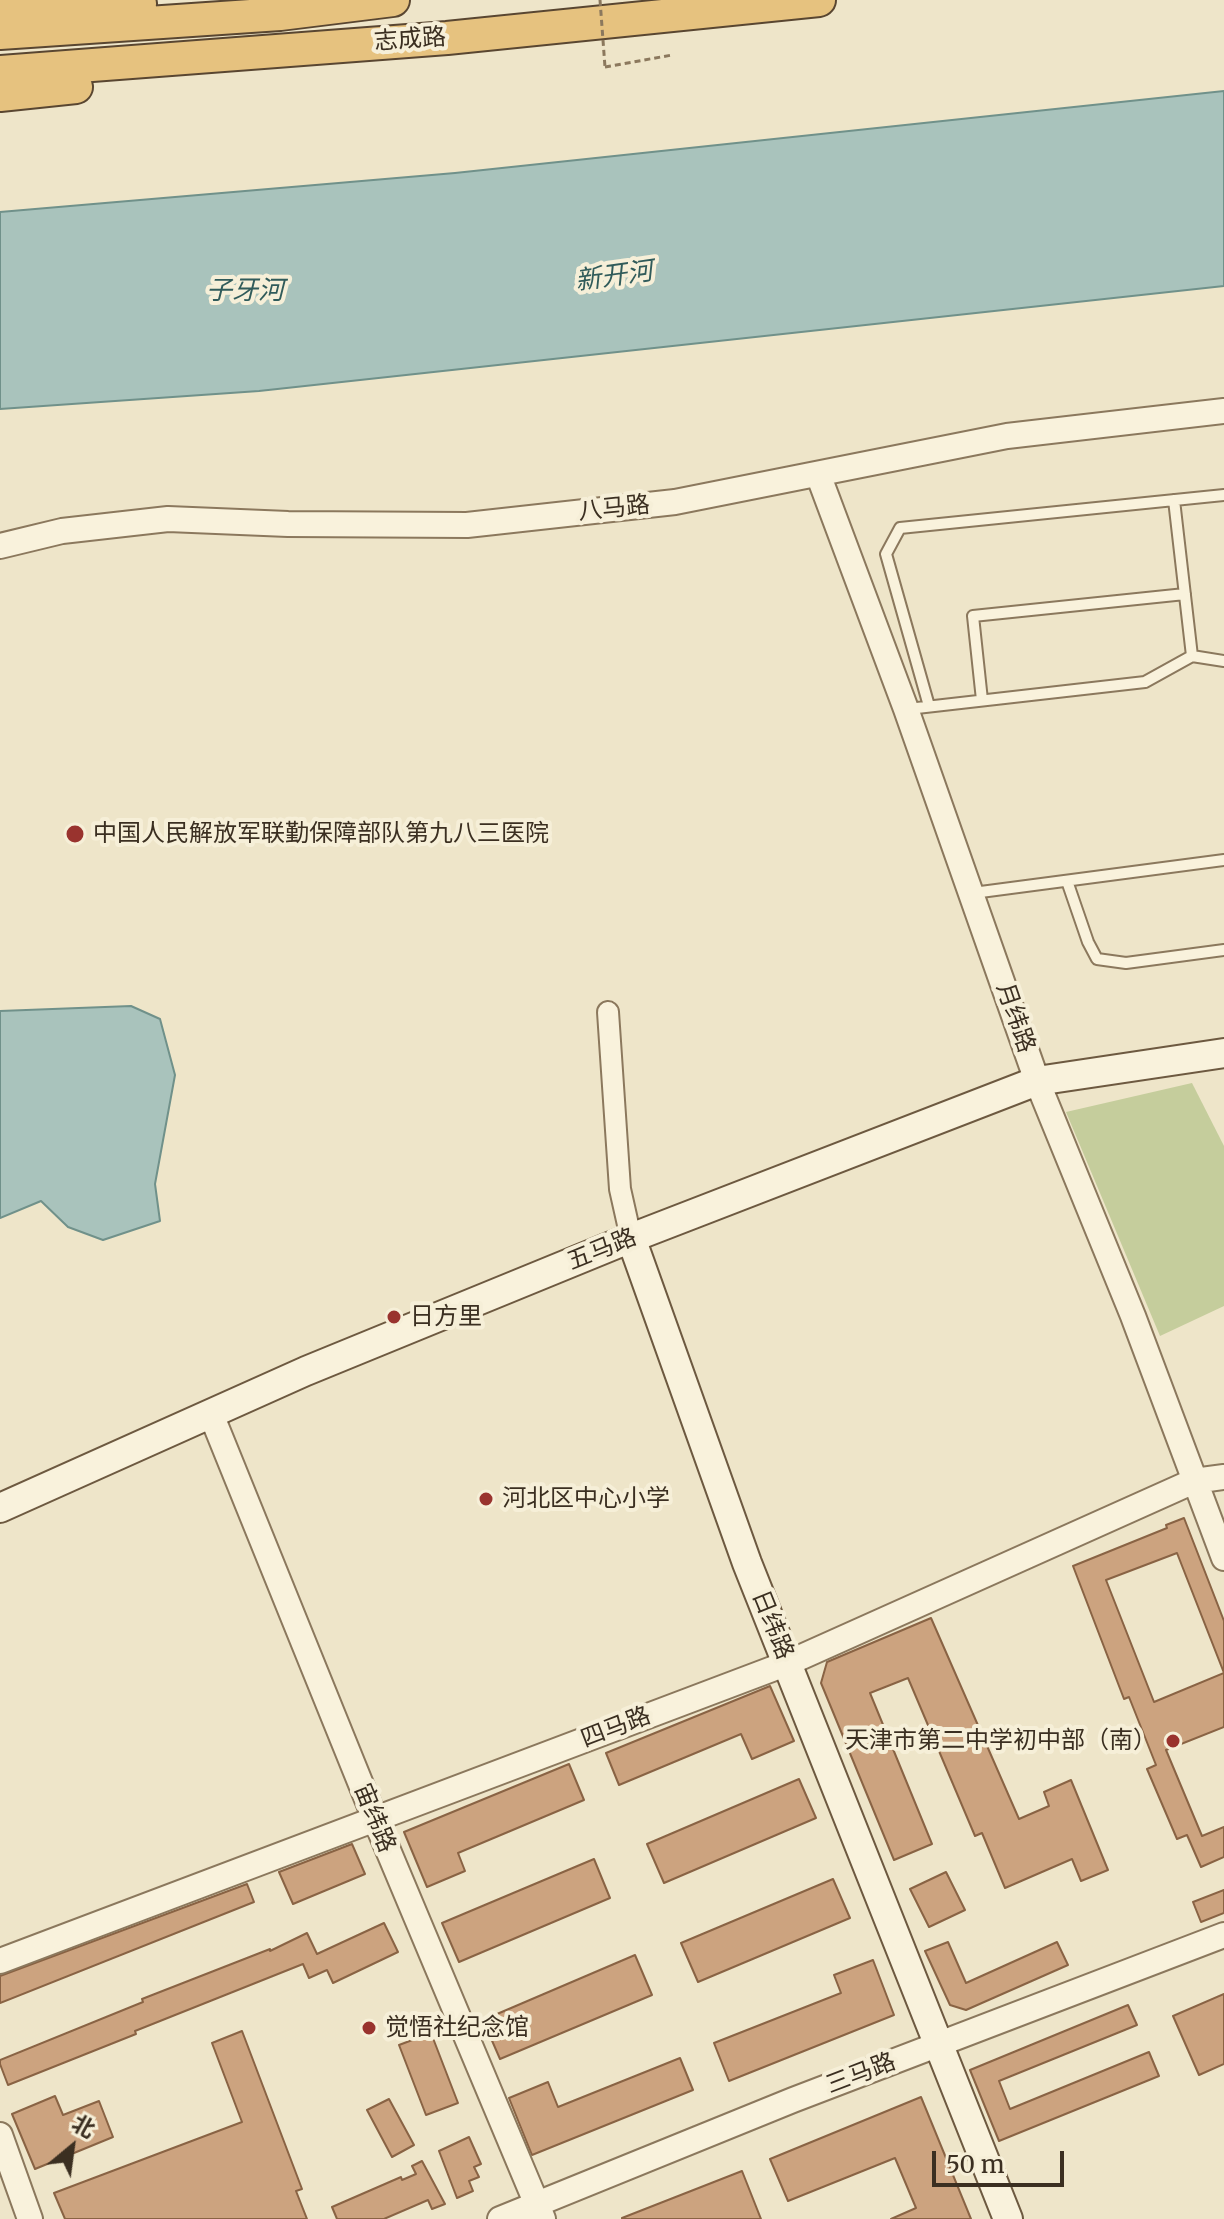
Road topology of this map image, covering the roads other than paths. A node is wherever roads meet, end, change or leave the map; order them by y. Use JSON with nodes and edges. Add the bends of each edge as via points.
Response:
{"nodes":[{"id":1,"x":215,"y":0,"type":"edge"},
{"id":2,"x":393,"y":0,"type":"edge"},
{"id":3,"x":819,"y":0,"type":"edge"},
{"id":4,"x":0,"y":9,"type":"edge"},
{"id":5,"x":0,"y":33,"type":"edge"},
{"id":6,"x":447,"y":38,"type":"junction"},
{"id":7,"x":0,"y":72,"type":"edge"},
{"id":8,"x":0,"y":95,"type":"edge"},
{"id":9,"x":1224,"y":411,"type":"edge"},
{"id":10,"x":818,"y":474,"type":"junction"},
{"id":11,"x":1224,"y":495,"type":"edge"},
{"id":12,"x":1174,"y":500,"type":"junction"},
{"id":13,"x":0,"y":546,"type":"edge"},
{"id":14,"x":1185,"y":594,"type":"junction"},
{"id":15,"x":1192,"y":656,"type":"junction"},
{"id":16,"x":1224,"y":661,"type":"edge"},
{"id":17,"x":982,"y":700,"type":"junction"},
{"id":18,"x":918,"y":708,"type":"junction"},
{"id":19,"x":1224,"y":860,"type":"edge"},
{"id":20,"x":1067,"y":881,"type":"junction"},
{"id":21,"x":971,"y":893,"type":"junction"},
{"id":22,"x":1224,"y":950,"type":"edge"},
{"id":23,"x":608,"y":1012,"type":"dead end"},
{"id":24,"x":1224,"y":1053,"type":"edge"},
{"id":25,"x":1037,"y":1081,"type":"junction"},
{"id":26,"x":631,"y":1238,"type":"junction"},
{"id":27,"x":211,"y":1414,"type":"junction"},
{"id":28,"x":1224,"y":1477,"type":"edge"},
{"id":29,"x":1194,"y":1481,"type":"junction"},
{"id":30,"x":0,"y":1508,"type":"edge"},
{"id":31,"x":1224,"y":1558,"type":"edge"},
{"id":32,"x":788,"y":1663,"type":"junction"},
{"id":33,"x":375,"y":1819,"type":"junction"},
{"id":34,"x":1224,"y":1935,"type":"edge"},
{"id":35,"x":0,"y":1961,"type":"edge"},
{"id":36,"x":939,"y":2045,"type":"junction"},
{"id":37,"x":0,"y":2135,"type":"edge"},
{"id":38,"x":540,"y":2211,"type":"edge"},
{"id":39,"x":30,"y":2219,"type":"edge"},
{"id":40,"x":500,"y":2219,"type":"edge"},
{"id":41,"x":1008,"y":2219,"type":"edge"}],
"edges":[{"from":1,"to":4,"type":"highway"},
{"from":2,"to":5,"type":"highway","name":"志成路","via":[[280,14]]},
{"from":3,"to":6,"type":"highway","name":"志成路"},
{"from":6,"to":7,"type":"highway","name":"志成路"},
{"from":6,"to":8,"type":"highway","via":[[324,63]]},
{"from":9,"to":10,"type":"street","name":"八马路","via":[[1007,436]]},
{"from":10,"to":13,"type":"street","name":"八马路","via":[[675,502],[467,525],[168,519],[62,531]]},
{"from":10,"to":18,"type":"street","name":"月纬路"},
{"from":11,"to":12,"type":"lane"},
{"from":12,"to":14,"type":"lane"},
{"from":12,"to":18,"type":"lane","via":[[900,528],[886,554]]},
{"from":14,"to":15,"type":"lane"},
{"from":14,"to":17,"type":"lane","via":[[973,616]]},
{"from":15,"to":16,"type":"lane"},
{"from":15,"to":17,"type":"lane","via":[[1145,682]]},
{"from":17,"to":18,"type":"lane"},
{"from":18,"to":21,"type":"street","name":"月纬路"},
{"from":19,"to":20,"type":"lane"},
{"from":20,"to":21,"type":"lane"},
{"from":20,"to":22,"type":"lane","via":[[1097,959],[1126,963]]},
{"from":21,"to":25,"type":"street","name":"月纬路"},
{"from":23,"to":26,"type":"street","name":"日纬路","via":[[620,1189]]},
{"from":24,"to":25,"type":"main road","name":"五马路"},
{"from":25,"to":26,"type":"main road","name":"五马路"},
{"from":25,"to":29,"type":"street","name":"月纬路"},
{"from":26,"to":27,"type":"main road","name":"五马路"},
{"from":26,"to":32,"type":"main road","name":"日纬路"},
{"from":27,"to":30,"type":"main road","name":"五马路"},
{"from":27,"to":33,"type":"street","name":"宙纬路"},
{"from":28,"to":29,"type":"street","name":"四马路"},
{"from":29,"to":31,"type":"street","name":"月纬路"},
{"from":29,"to":32,"type":"street","name":"四马路"},
{"from":32,"to":33,"type":"street","name":"四马路"},
{"from":32,"to":36,"type":"main road","name":"日纬路"},
{"from":33,"to":35,"type":"street","name":"四马路"},
{"from":33,"to":38,"type":"street","name":"宙纬路"},
{"from":34,"to":36,"type":"street","name":"三马路"},
{"from":36,"to":38,"type":"street","name":"三马路","via":[[793,2100]]},
{"from":36,"to":41,"type":"main road","name":"日纬路"},
{"from":37,"to":39,"type":"street"},
{"from":38,"to":40,"type":"street","name":"三马路"}]}
